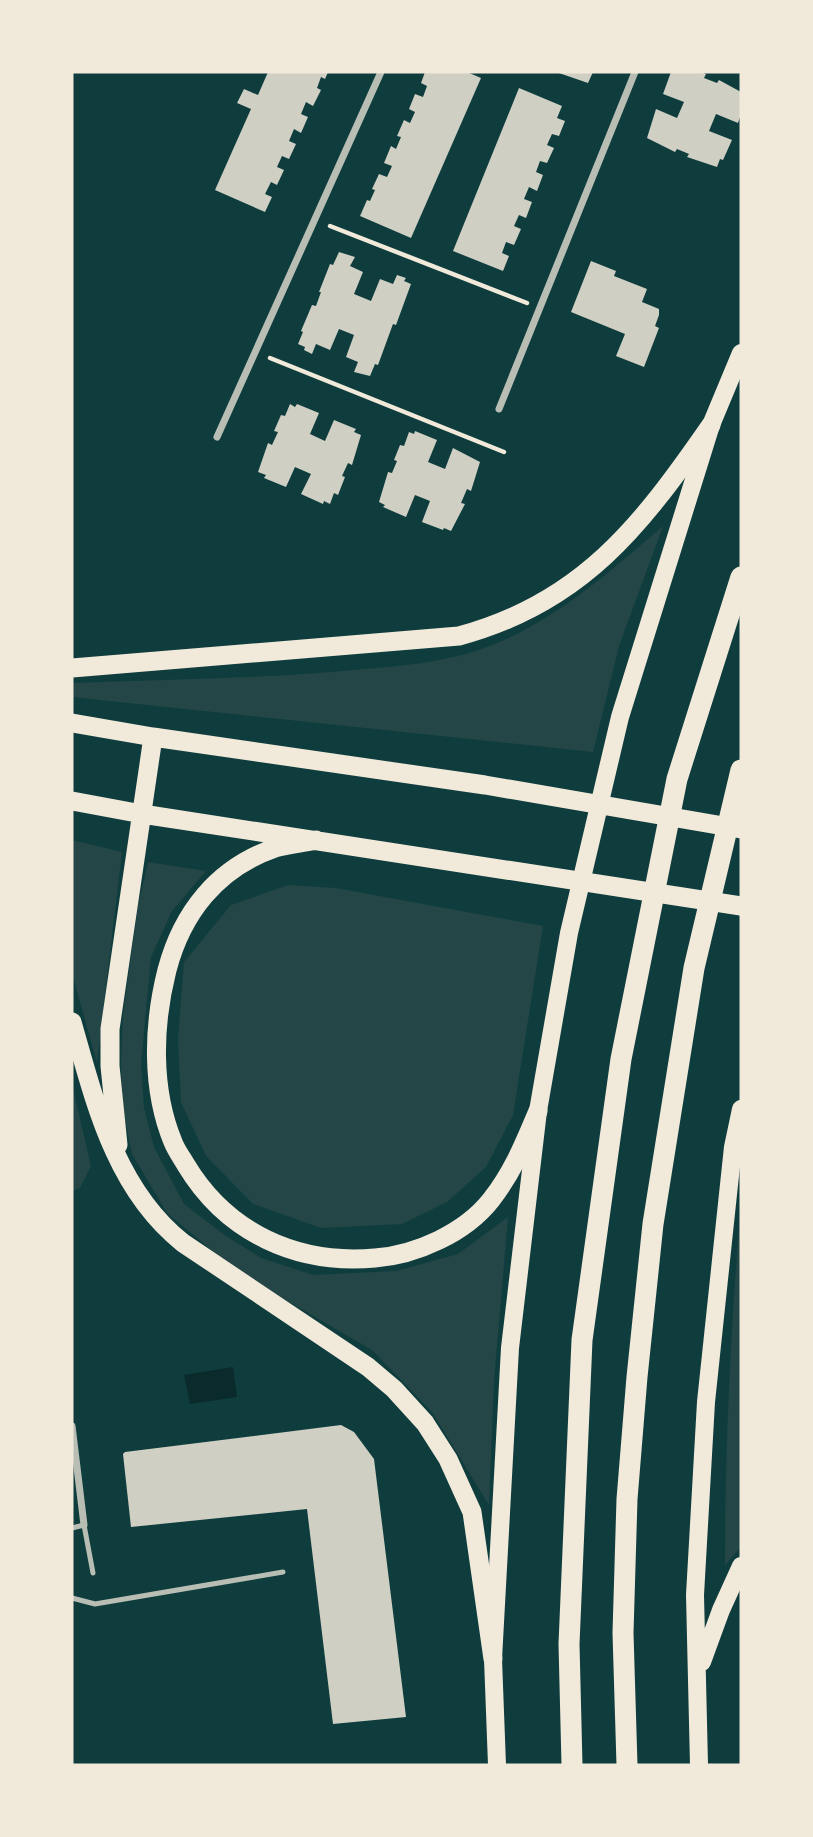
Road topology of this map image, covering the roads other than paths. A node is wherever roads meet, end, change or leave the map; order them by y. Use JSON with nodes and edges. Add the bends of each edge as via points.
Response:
{"nodes":[{"id":1,"x":381,"y":72,"type":"edge"},
{"id":2,"x":635,"y":72,"type":"edge"},
{"id":3,"x":741,"y":353,"type":"edge"},
{"id":4,"x":499,"y":409,"type":"dead end"},
{"id":5,"x":711,"y":425,"type":"junction"},
{"id":6,"x":217,"y":437,"type":"dead end"},
{"id":7,"x":741,"y":577,"type":"edge"},
{"id":8,"x":72,"y":668,"type":"edge"},
{"id":9,"x":72,"y":723,"type":"edge"},
{"id":10,"x":153,"y":737,"type":"junction"},
{"id":11,"x":741,"y":771,"type":"edge"},
{"id":12,"x":72,"y":801,"type":"edge"},
{"id":13,"x":142,"y":814,"type":"junction"},
{"id":14,"x":741,"y":829,"type":"edge"},
{"id":15,"x":316,"y":841,"type":"junction"},
{"id":16,"x":741,"y":906,"type":"edge"},
{"id":17,"x":72,"y":1022,"type":"edge"},
{"id":18,"x":741,"y":1110,"type":"edge"},
{"id":19,"x":538,"y":1111,"type":"junction"},
{"id":20,"x":120,"y":1164,"type":"junction"},
{"id":21,"x":72,"y":1426,"type":"edge"},
{"id":22,"x":81,"y":1502,"type":"junction"},
{"id":23,"x":72,"y":1503,"type":"edge"},
{"id":24,"x":84,"y":1525,"type":"junction"},
{"id":25,"x":72,"y":1528,"type":"edge"},
{"id":26,"x":741,"y":1566,"type":"edge"},
{"id":27,"x":283,"y":1572,"type":"dead end"},
{"id":28,"x":93,"y":1573,"type":"dead end"},
{"id":29,"x":72,"y":1598,"type":"edge"},
{"id":30,"x":493,"y":1659,"type":"junction"},
{"id":31,"x":699,"y":1672,"type":"junction"},
{"id":32,"x":498,"y":1765,"type":"edge"},
{"id":33,"x":572,"y":1765,"type":"edge"},
{"id":34,"x":627,"y":1765,"type":"edge"},
{"id":35,"x":699,"y":1765,"type":"edge"}],
"edges":[{"from":1,"to":6,"type":"street"},
{"from":2,"to":4,"type":"street"},
{"from":3,"to":5,"type":"main road"},
{"from":5,"to":8,"type":"highway","via":[[684,465],[582,578],[488,629],[459,636]]},
{"from":5,"to":19,"type":"main road","via":[[620,717],[569,933]]},
{"from":7,"to":33,"type":"highway","via":[[677,779],[621,1059],[582,1340],[569,1644]]},
{"from":9,"to":10,"type":"highway"},
{"from":10,"to":13,"type":"highway"},
{"from":10,"to":14,"type":"highway","via":[[485,785]]},
{"from":11,"to":34,"type":"highway","via":[[694,968],[653,1224],[627,1499],[623,1633]]},
{"from":12,"to":13,"type":"highway"},
{"from":13,"to":15,"type":"highway"},
{"from":13,"to":20,"type":"highway","via":[[110,1029]]},
{"from":15,"to":16,"type":"highway"},
{"from":15,"to":19,"type":"highway","via":[[276,848],[229,871],[211,886],[174,944],[163,984],[156,1072],[173,1143],[210,1199],[234,1221],[309,1255],[335,1259],[396,1256],[463,1225],[490,1202],[515,1166]]},
{"from":17,"to":20,"type":"highway","via":[[104,1128]]},
{"from":18,"to":31,"type":"main road","via":[[733,1147],[706,1402],[695,1595]]},
{"from":19,"to":30,"type":"main road","via":[[510,1348]]},
{"from":20,"to":30,"type":"highway","via":[[161,1226],[368,1367],[425,1423],[472,1512]]},
{"from":21,"to":22,"type":"street"},
{"from":22,"to":23,"type":"lane"},
{"from":22,"to":24,"type":"street"},
{"from":24,"to":25,"type":"lane"},
{"from":24,"to":28,"type":"lane"},
{"from":26,"to":31,"type":"main road"},
{"from":27,"to":29,"type":"lane","via":[[95,1604]]},
{"from":30,"to":32,"type":"main road"},
{"from":31,"to":35,"type":"main road"}]}
